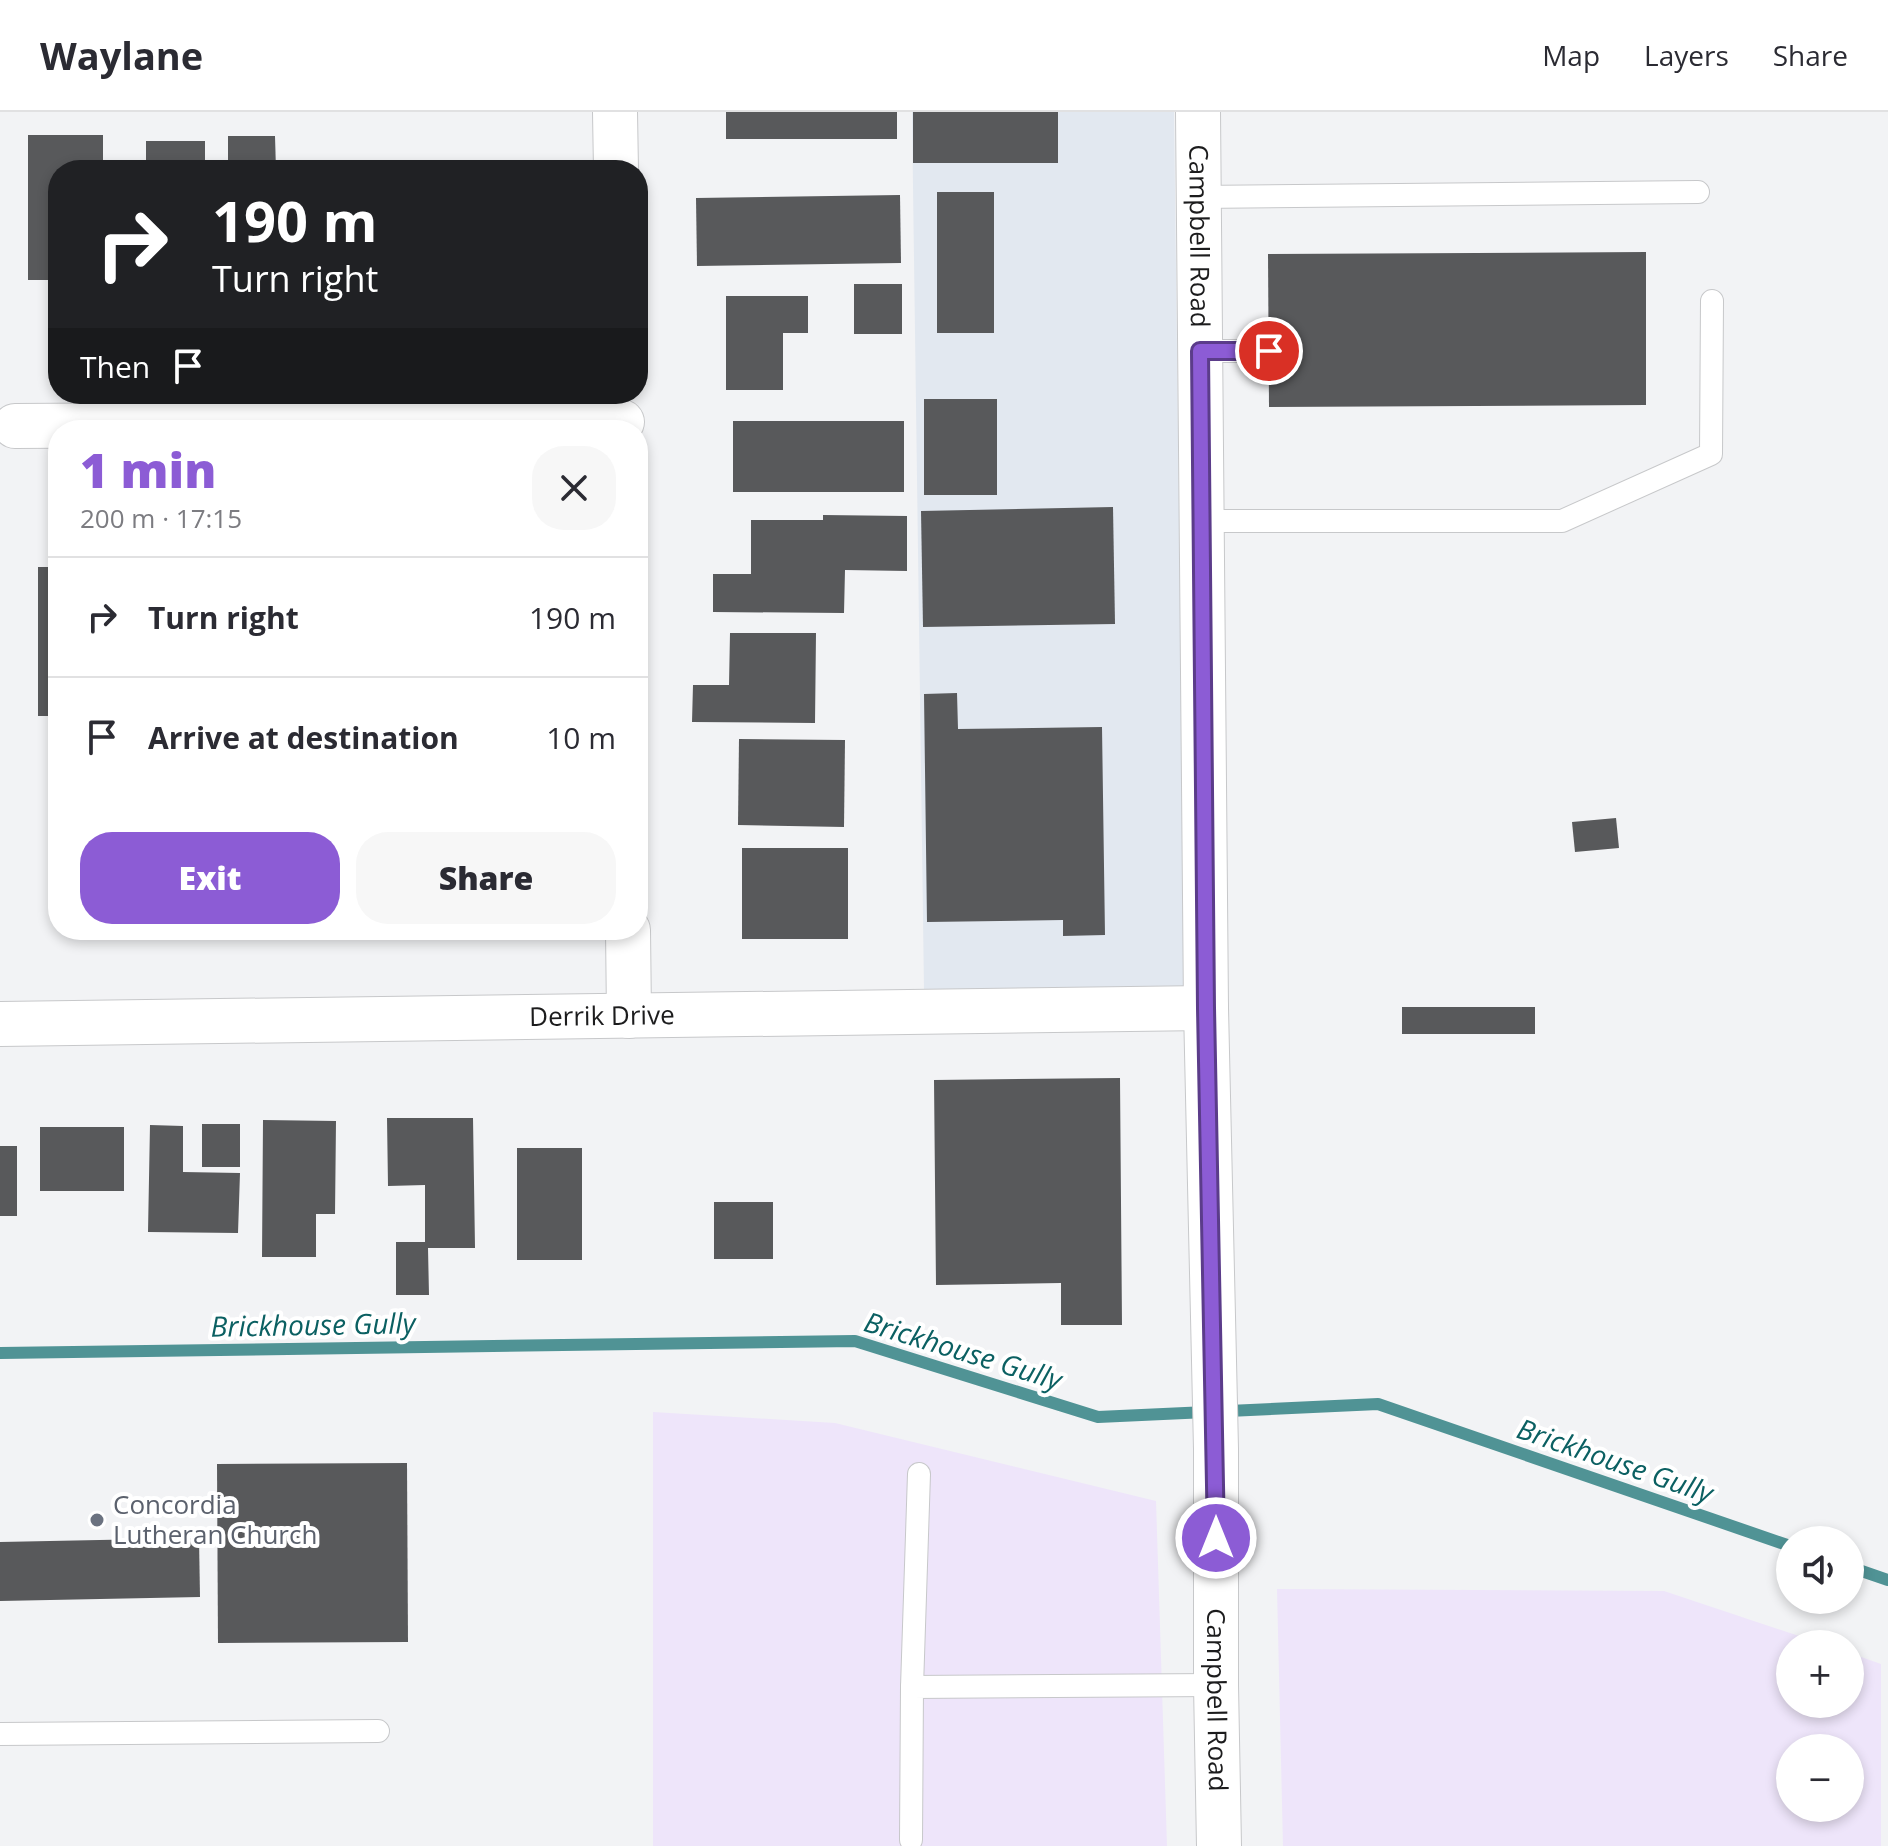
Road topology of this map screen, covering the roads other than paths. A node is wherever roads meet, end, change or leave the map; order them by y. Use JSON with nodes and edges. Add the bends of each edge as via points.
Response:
{"nodes":[{"id":1,"x":615,"y":112,"type":"edge"},
{"id":2,"x":1198,"y":112,"type":"edge"},
{"id":3,"x":616,"y":160,"type":"edge"},
{"id":4,"x":1698,"y":192,"type":"dead end"},
{"id":5,"x":1198,"y":197,"type":"junction"},
{"id":6,"x":1712,"y":301,"type":"dead end"},
{"id":7,"x":1200,"y":351,"type":"junction"},
{"id":8,"x":1269,"y":351,"type":"dead end"},
{"id":9,"x":622,"y":415,"type":"edge"},
{"id":10,"x":346,"y":420,"type":"edge"},
{"id":11,"x":48,"y":425,"type":"edge"},
{"id":12,"x":15,"y":426,"type":"dead end"},
{"id":13,"x":1201,"y":521,"type":"junction"},
{"id":14,"x":628,"y":940,"type":"edge"},
{"id":15,"x":1206,"y":1008,"type":"junction"},
{"id":16,"x":629,"y":1016,"type":"junction"},
{"id":17,"x":0,"y":1024,"type":"edge"},
{"id":18,"x":919,"y":1474,"type":"dead end"},
{"id":19,"x":1216,"y":1685,"type":"junction"},
{"id":20,"x":912,"y":1687,"type":"junction"},
{"id":21,"x":378,"y":1731,"type":"dead end"},
{"id":22,"x":0,"y":1734,"type":"edge"},
{"id":23,"x":911,"y":1840,"type":"dead end"},
{"id":24,"x":1219,"y":1846,"type":"edge"}],
"edges":[{"from":1,"to":3,"type":"street"},
{"from":2,"to":5,"type":"street","name":"Campbell Road"},
{"from":4,"to":5,"type":"lane"},
{"from":5,"to":7,"type":"street","name":"Campbell Road"},
{"from":6,"to":13,"type":"lane","via":[[1711,454],[1562,521]]},
{"from":7,"to":8,"type":"lane"},
{"from":7,"to":13,"type":"street","name":"Campbell Road"},
{"from":9,"to":10,"type":"street"},
{"from":11,"to":12,"type":"street"},
{"from":13,"to":15,"type":"street","name":"Campbell Road"},
{"from":14,"to":16,"type":"street"},
{"from":15,"to":16,"type":"street","name":"Derrik Drive"},
{"from":15,"to":19,"type":"street","name":"Campbell Road"},
{"from":16,"to":17,"type":"street","name":"Derrik Drive"},
{"from":18,"to":20,"type":"lane"},
{"from":19,"to":20,"type":"lane"},
{"from":19,"to":24,"type":"street","name":"Campbell Road"},
{"from":20,"to":23,"type":"lane"},
{"from":21,"to":22,"type":"lane"}]}
